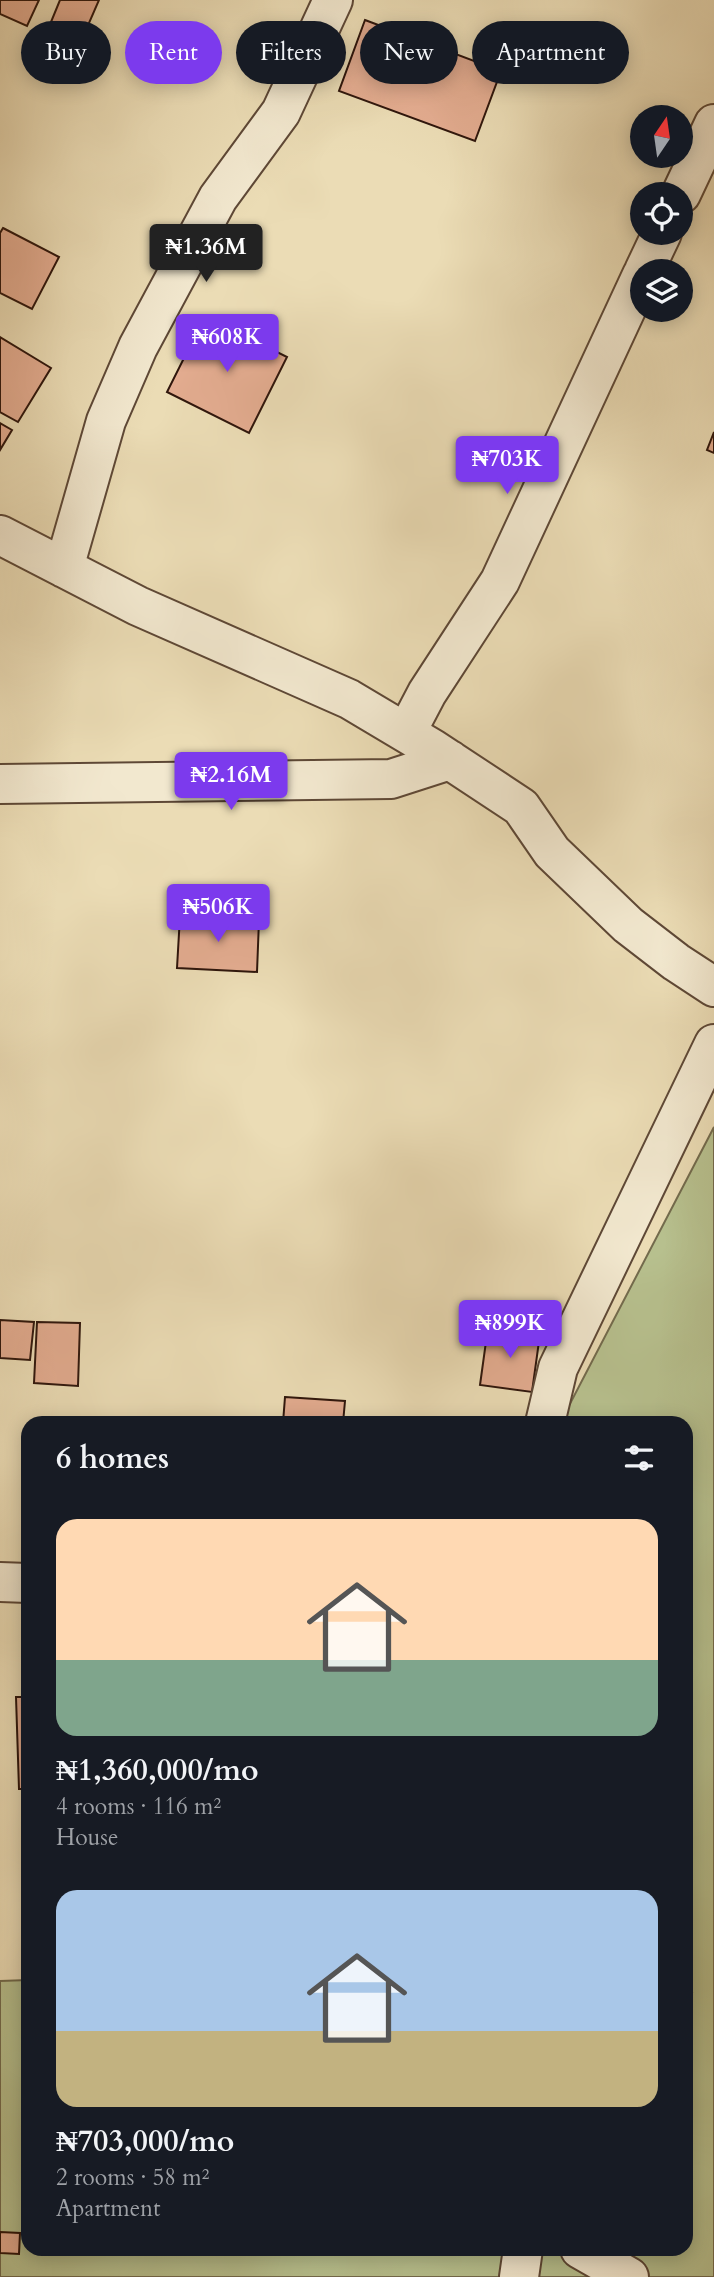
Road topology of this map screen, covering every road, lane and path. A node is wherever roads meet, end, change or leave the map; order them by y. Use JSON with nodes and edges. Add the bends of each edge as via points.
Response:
{"nodes":[{"id":1,"x":333,"y":0,"type":"edge"},
{"id":2,"x":714,"y":124,"type":"edge"},
{"id":3,"x":687,"y":182,"type":"edge"},
{"id":4,"x":630,"y":301,"type":"edge"},
{"id":5,"x":0,"y":535,"type":"edge"},
{"id":6,"x":64,"y":568,"type":"junction"},
{"id":7,"x":406,"y":733,"type":"junction"},
{"id":8,"x":450,"y":760,"type":"junction"},
{"id":9,"x":0,"y":784,"type":"edge"},
{"id":10,"x":714,"y":987,"type":"edge"},
{"id":11,"x":714,"y":1044,"type":"edge"},
{"id":12,"x":547,"y":1416,"type":"edge"},
{"id":13,"x":0,"y":1582,"type":"edge"},
{"id":14,"x":21,"y":1583,"type":"edge"},
{"id":15,"x":522,"y":2256,"type":"edge"},
{"id":16,"x":592,"y":2256,"type":"edge"},
{"id":17,"x":519,"y":2277,"type":"edge"},
{"id":18,"x":629,"y":2277,"type":"edge"}],
"edges":[{"from":1,"to":6,"type":"street","via":[[281,112],[218,198],[138,347],[106,421]]},
{"from":2,"to":3,"type":"street"},
{"from":4,"to":7,"type":"street","via":[[500,581]]},
{"from":5,"to":6,"type":"street"},
{"from":6,"to":7,"type":"street","via":[[138,606],[349,699]]},
{"from":7,"to":8,"type":"street"},
{"from":8,"to":9,"type":"street","via":[[391,779]]},
{"from":8,"to":10,"type":"street","via":[[521,807],[552,852],[628,925]]},
{"from":11,"to":12,"type":"street","via":[[558,1368]]},
{"from":13,"to":14,"type":"street"},
{"from":15,"to":17,"type":"street"},
{"from":16,"to":18,"type":"street"}]}
